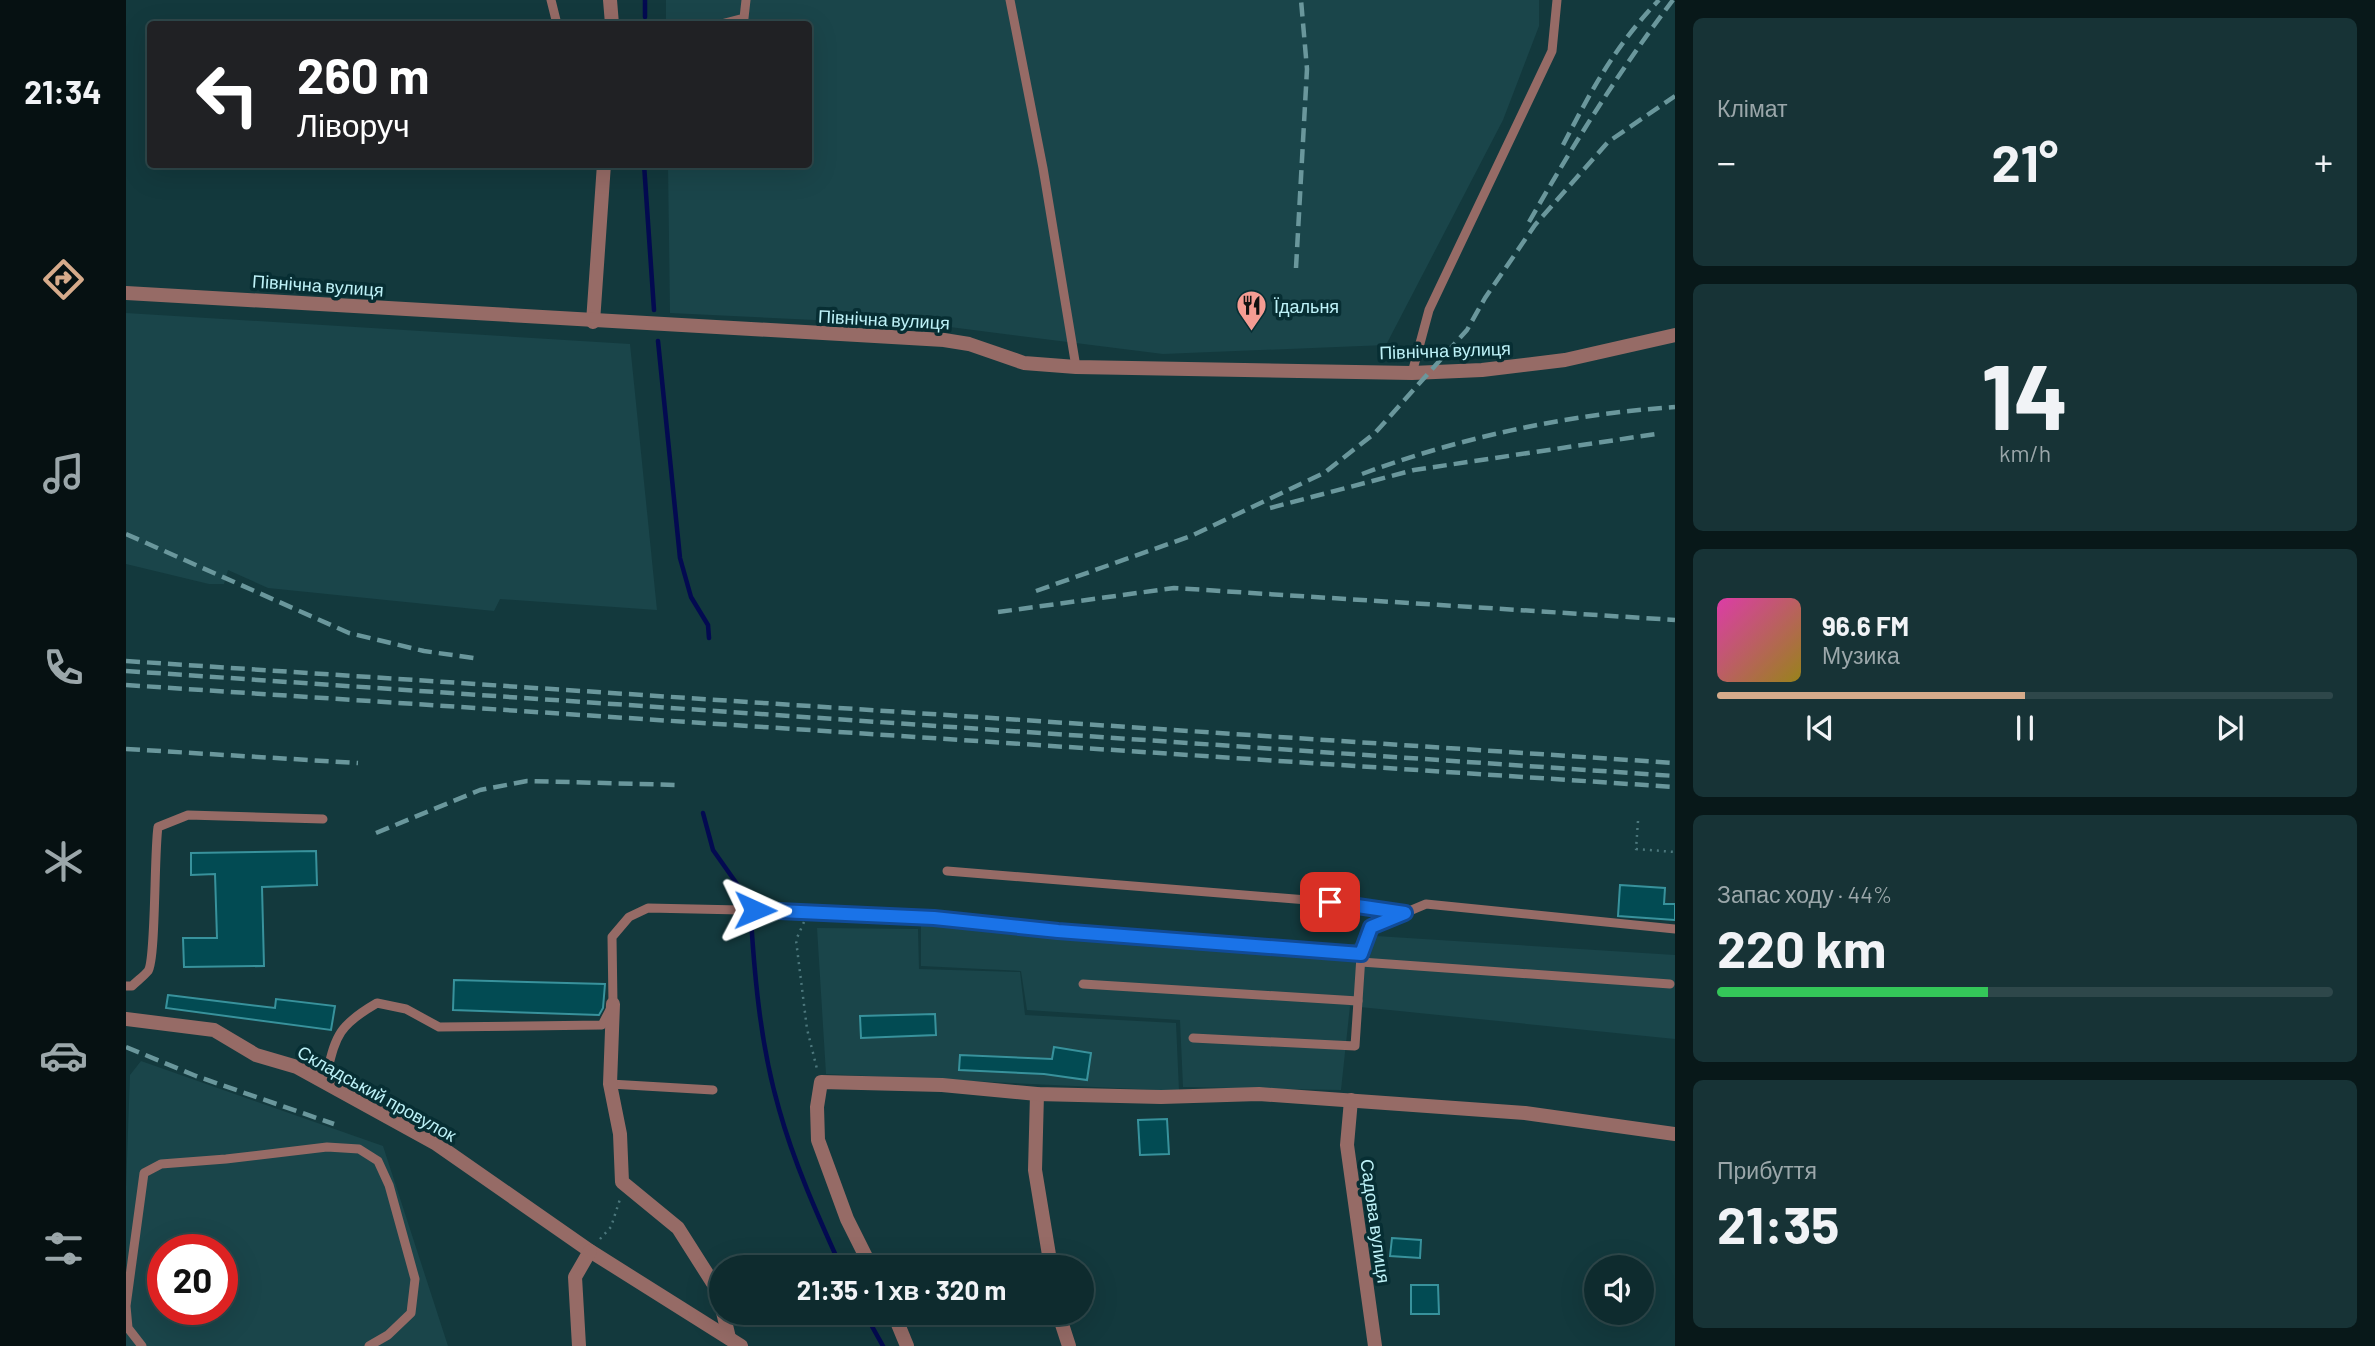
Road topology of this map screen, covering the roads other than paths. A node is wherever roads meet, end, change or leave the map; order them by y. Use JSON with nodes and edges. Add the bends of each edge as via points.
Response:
{"nodes":[{"id":1,"x":551,"y":0,"type":"edge"},
{"id":2,"x":610,"y":0,"type":"edge"},
{"id":3,"x":747,"y":0,"type":"edge"},
{"id":4,"x":1010,"y":0,"type":"edge"},
{"id":5,"x":1557,"y":0,"type":"edge"},
{"id":6,"x":556,"y":21,"type":"edge"},
{"id":7,"x":612,"y":21,"type":"edge"},
{"id":8,"x":732,"y":21,"type":"edge"},
{"id":9,"x":604,"y":168,"type":"edge"},
{"id":10,"x":126,"y":293,"type":"edge"},
{"id":11,"x":593,"y":322,"type":"junction"},
{"id":12,"x":1675,"y":335,"type":"edge"},
{"id":13,"x":1076,"y":367,"type":"junction"},
{"id":14,"x":1412,"y":373,"type":"junction"},
{"id":15,"x":323,"y":819,"type":"dead end"},
{"id":16,"x":947,"y":871,"type":"dead end"},
{"id":17,"x":1405,"y":913,"type":"junction"},
{"id":18,"x":1675,"y":929,"type":"edge"},
{"id":19,"x":1361,"y":958,"type":"junction"},
{"id":20,"x":1083,"y":984,"type":"dead end"},
{"id":21,"x":1670,"y":984,"type":"dead end"},
{"id":22,"x":126,"y":986,"type":"edge"},
{"id":23,"x":1358,"y":1001,"type":"junction"},
{"id":24,"x":613,"y":1004,"type":"junction"},
{"id":25,"x":126,"y":1019,"type":"edge"},
{"id":26,"x":1193,"y":1038,"type":"dead end"},
{"id":27,"x":324,"y":1084,"type":"junction"},
{"id":28,"x":610,"y":1084,"type":"junction"},
{"id":29,"x":713,"y":1090,"type":"dead end"},
{"id":30,"x":1037,"y":1094,"type":"junction"},
{"id":31,"x":1351,"y":1100,"type":"junction"},
{"id":32,"x":1675,"y":1134,"type":"edge"},
{"id":33,"x":590,"y":1251,"type":"junction"},
{"id":34,"x":866,"y":1255,"type":"edge"},
{"id":35,"x":1049,"y":1255,"type":"edge"},
{"id":36,"x":709,"y":1277,"type":"edge"},
{"id":37,"x":728,"y":1325,"type":"edge"},
{"id":38,"x":898,"y":1325,"type":"edge"},
{"id":39,"x":1062,"y":1325,"type":"edge"},
{"id":40,"x":735,"y":1342,"type":"edge"},
{"id":41,"x":142,"y":1346,"type":"edge"},
{"id":42,"x":369,"y":1346,"type":"edge"},
{"id":43,"x":579,"y":1346,"type":"edge"},
{"id":44,"x":907,"y":1346,"type":"edge"},
{"id":45,"x":1069,"y":1346,"type":"edge"},
{"id":46,"x":1375,"y":1346,"type":"edge"}],
"edges":[{"from":1,"to":6,"type":"lane"},
{"from":2,"to":7,"type":"street"},
{"from":3,"to":8,"type":"lane","via":[[744,18]]},
{"from":4,"to":13,"type":"lane"},
{"from":5,"to":14,"type":"lane","via":[[1552,51],[1429,310]]},
{"from":9,"to":11,"type":"street"},
{"from":10,"to":11,"type":"street","name":"Північна вулиця"},
{"from":11,"to":13,"type":"street","name":"Північна вулиця","via":[[944,340],[1024,363]]},
{"from":12,"to":14,"type":"street","name":"Північна вулиця","via":[[1523,367]]},
{"from":13,"to":14,"type":"street","name":"Північна вулиця"},
{"from":15,"to":22,"type":"lane","via":[[188,815],[158,827],[150,969]]},
{"from":16,"to":17,"type":"lane","via":[[1357,904]]},
{"from":17,"to":18,"type":"lane","via":[[1426,904]]},
{"from":17,"to":19,"type":"lane","via":[[1371,927]]},
{"from":19,"to":21,"type":"lane"},
{"from":19,"to":23,"type":"lane"},
{"from":19,"to":24,"type":"lane","via":[[934,918],[648,908],[629,917],[612,937]]},
{"from":20,"to":23,"type":"lane"},
{"from":23,"to":26,"type":"lane","via":[[1355,1046]]},
{"from":24,"to":27,"type":"lane","via":[[602,1025],[439,1027],[406,1009],[377,1003],[338,1032]]},
{"from":24,"to":28,"type":"street"},
{"from":25,"to":27,"type":"street","name":"Складський провулок","via":[[214,1030],[256,1055],[297,1067]]},
{"from":27,"to":33,"type":"street","name":"Складський провулок","via":[[435,1143]]},
{"from":28,"to":29,"type":"lane"},
{"from":28,"to":36,"type":"street","via":[[620,1134],[622,1182],[677,1228]]},
{"from":30,"to":31,"type":"street","via":[[1259,1094]]},
{"from":30,"to":34,"type":"street","via":[[943,1085],[821,1082],[818,1140],[847,1219]]},
{"from":30,"to":35,"type":"street","via":[[1035,1170]]},
{"from":31,"to":32,"type":"street","via":[[1525,1113]]},
{"from":31,"to":46,"type":"street","name":"Садова вулиця","via":[[1347,1145]]},
{"from":33,"to":40,"type":"street","name":"Складський провулок"},
{"from":33,"to":43,"type":"street","via":[[575,1277]]},
{"from":37,"to":40,"type":"street"},
{"from":38,"to":44,"type":"street"},
{"from":39,"to":45,"type":"street"},
{"from":41,"to":42,"type":"lane","via":[[128,1328],[126,1306],[144,1173],[161,1164],[327,1147],[359,1149],[378,1161],[415,1279],[411,1312]]}]}
